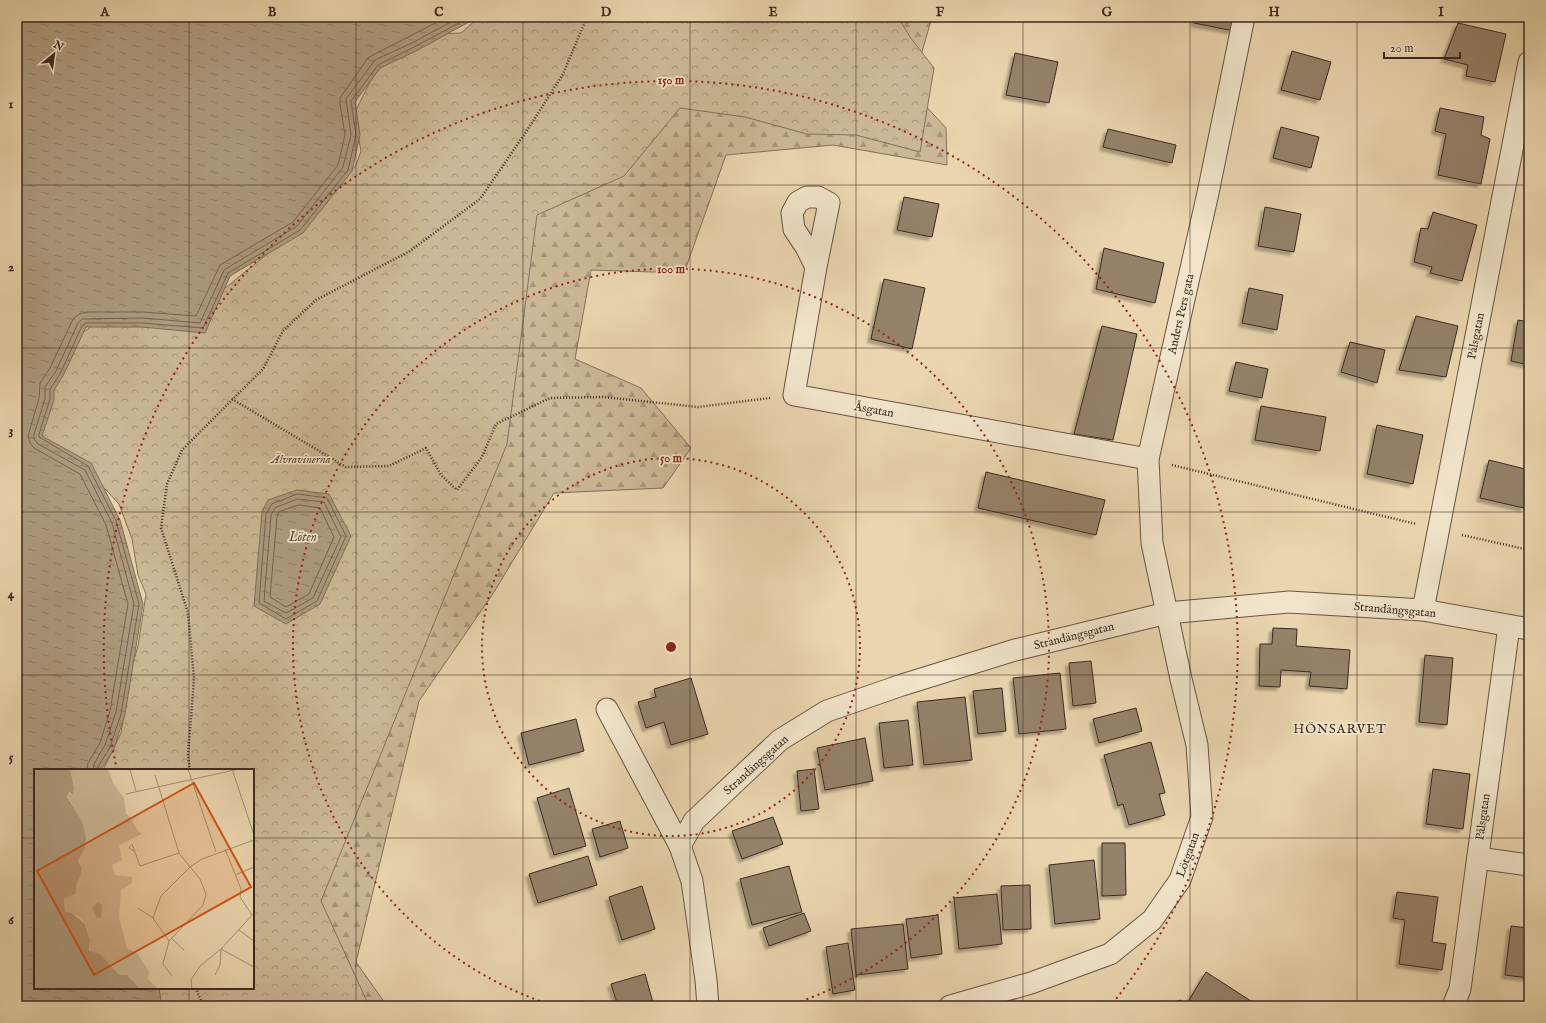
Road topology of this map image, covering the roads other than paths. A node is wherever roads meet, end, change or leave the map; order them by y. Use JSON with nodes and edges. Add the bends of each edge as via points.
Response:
{"nodes":[{"id":1,"x":1244,"y":17,"type":"edge"},
{"id":2,"x":1529,"y":62,"type":"edge"},
{"id":3,"x":816,"y":267,"type":"junction"},
{"id":4,"x":1148,"y":459,"type":"junction"},
{"id":5,"x":1423,"y":610,"type":"junction"},
{"id":6,"x":1167,"y":612,"type":"junction"},
{"id":7,"x":1519,"y":628,"type":"edge"},
{"id":8,"x":607,"y":710,"type":"dead end"},
{"id":9,"x":680,"y":846,"type":"junction"},
{"id":10,"x":1478,"y":858,"type":"junction"},
{"id":11,"x":1529,"y":865,"type":"edge"},
{"id":12,"x":708,"y":1006,"type":"edge"},
{"id":13,"x":950,"y":1006,"type":"edge"},
{"id":14,"x":1453,"y":1006,"type":"edge"}],
"edges":[{"from":1,"to":4,"type":"street","name":"Anders Pers gata","via":[[1208,193]]},
{"from":2,"to":5,"type":"street","name":"Pålsgatan"},
{"from":3,"to":3,"type":"street","via":[[829,203],[818,197],[808,197],[798,202],[792,214],[794,228]]},
{"from":3,"to":4,"type":"street","name":"Åsgatan","via":[[794,395]]},
{"from":4,"to":6,"type":"street","name":"Anders Pers gata","via":[[1152,543]]},
{"from":5,"to":6,"type":"street","name":"Strandängsgatan","via":[[1289,602]]},
{"from":5,"to":7,"type":"street","name":"Strandängsgatan"},
{"from":6,"to":9,"type":"street","name":"Strandängsgatan","via":[[1015,650],[827,711],[780,740],[694,821]]},
{"from":6,"to":13,"type":"street","name":"Lötgatan","via":[[1197,745],[1202,817],[1180,880],[1152,920],[1110,954],[1031,983]]},
{"from":7,"to":10,"type":"street","name":"Pålsgatan"},
{"from":8,"to":9,"type":"street"},
{"from":9,"to":12,"type":"street","via":[[692,881]]},
{"from":10,"to":11,"type":"street"},
{"from":10,"to":14,"type":"street","name":"Pålsgatan","via":[[1460,989]]}]}
